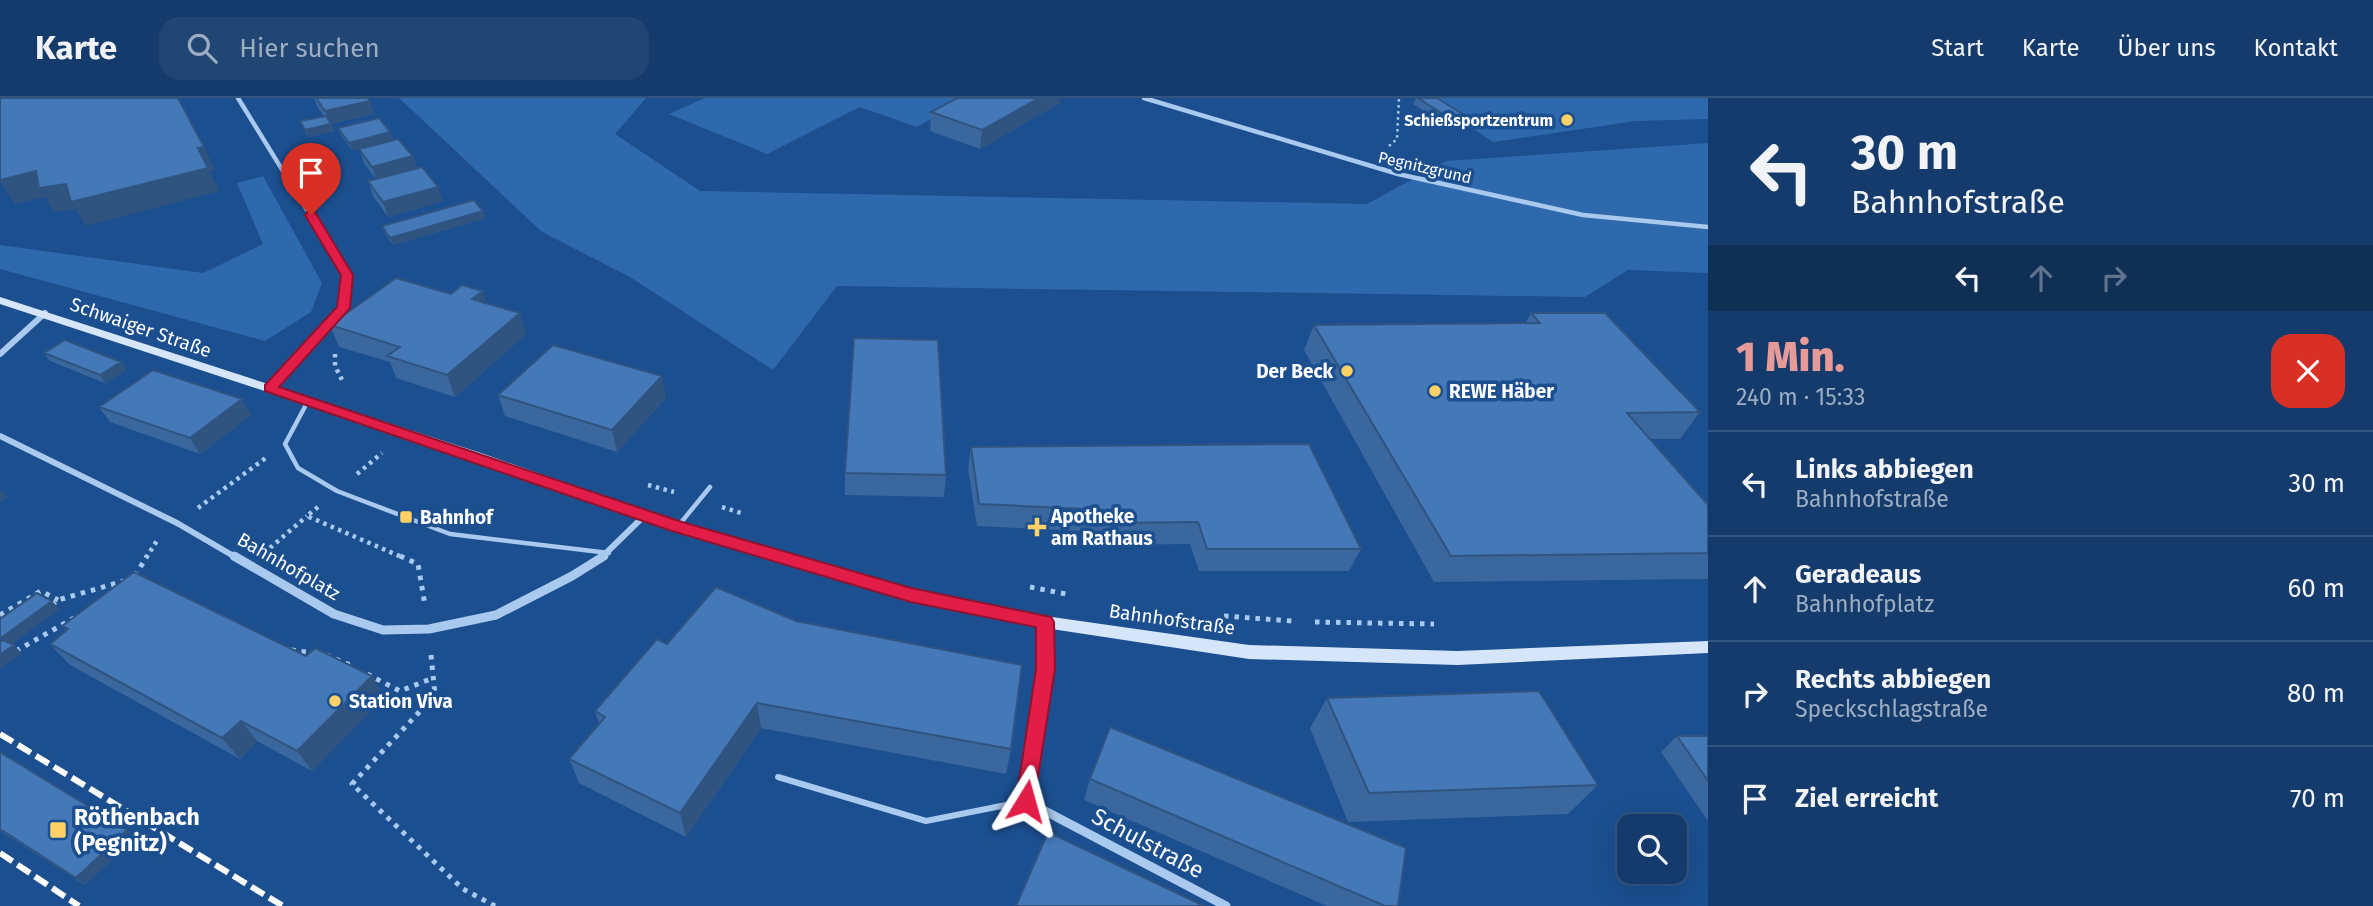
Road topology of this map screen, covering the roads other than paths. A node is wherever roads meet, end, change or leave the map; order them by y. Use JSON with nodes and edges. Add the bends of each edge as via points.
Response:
{"nodes":[{"id":1,"x":238,"y":98,"type":"edge"},
{"id":2,"x":1144,"y":98,"type":"edge"},
{"id":3,"x":1708,"y":227,"type":"edge"},
{"id":4,"x":0,"y":300,"type":"edge"},
{"id":5,"x":45,"y":313,"type":"junction"},
{"id":6,"x":0,"y":354,"type":"edge"},
{"id":7,"x":270,"y":388,"type":"junction"},
{"id":8,"x":308,"y":401,"type":"junction"},
{"id":9,"x":0,"y":436,"type":"edge"},
{"id":10,"x":710,"y":487,"type":"dead end"},
{"id":11,"x":644,"y":516,"type":"junction"},
{"id":12,"x":678,"y":527,"type":"junction"},
{"id":13,"x":609,"y":553,"type":"junction"},
{"id":14,"x":1045,"y":622,"type":"junction"},
{"id":15,"x":1708,"y":647,"type":"edge"},
{"id":16,"x":778,"y":776,"type":"dead end"},
{"id":17,"x":1026,"y":801,"type":"junction"},
{"id":18,"x":1226,"y":906,"type":"edge"}],
"edges":[{"from":1,"to":7,"type":"street","via":[[347,275],[343,308]]},
{"from":2,"to":3,"type":"street","name":"Pegnitzgrund","via":[[1365,166],[1583,215]]},
{"from":4,"to":5,"type":"main road","name":"Schwaiger Straße"},
{"from":5,"to":6,"type":"street"},
{"from":5,"to":7,"type":"main road","name":"Schwaiger Straße"},
{"from":7,"to":8,"type":"main road"},
{"from":8,"to":11,"type":"main road"},
{"from":8,"to":13,"type":"lane","via":[[285,444],[298,468],[337,491],[450,534]]},
{"from":9,"to":13,"type":"street","name":"Bahnhofplatz","via":[[177,523],[334,614],[383,631],[429,629],[496,615]]},
{"from":10,"to":12,"type":"lane"},
{"from":11,"to":12,"type":"main road","name":"Bahnhofstraße"},
{"from":11,"to":13,"type":"street","name":"Bahnhofplatz"},
{"from":12,"to":14,"type":"main road","name":"Bahnhofstraße","via":[[911,595]]},
{"from":14,"to":15,"type":"main road","name":"Bahnhofstraße","via":[[1249,652],[1458,658]]},
{"from":14,"to":17,"type":"street","via":[[1045,669]]},
{"from":16,"to":17,"type":"lane","via":[[926,821]]},
{"from":17,"to":18,"type":"street","name":"Schulstraße"}]}
